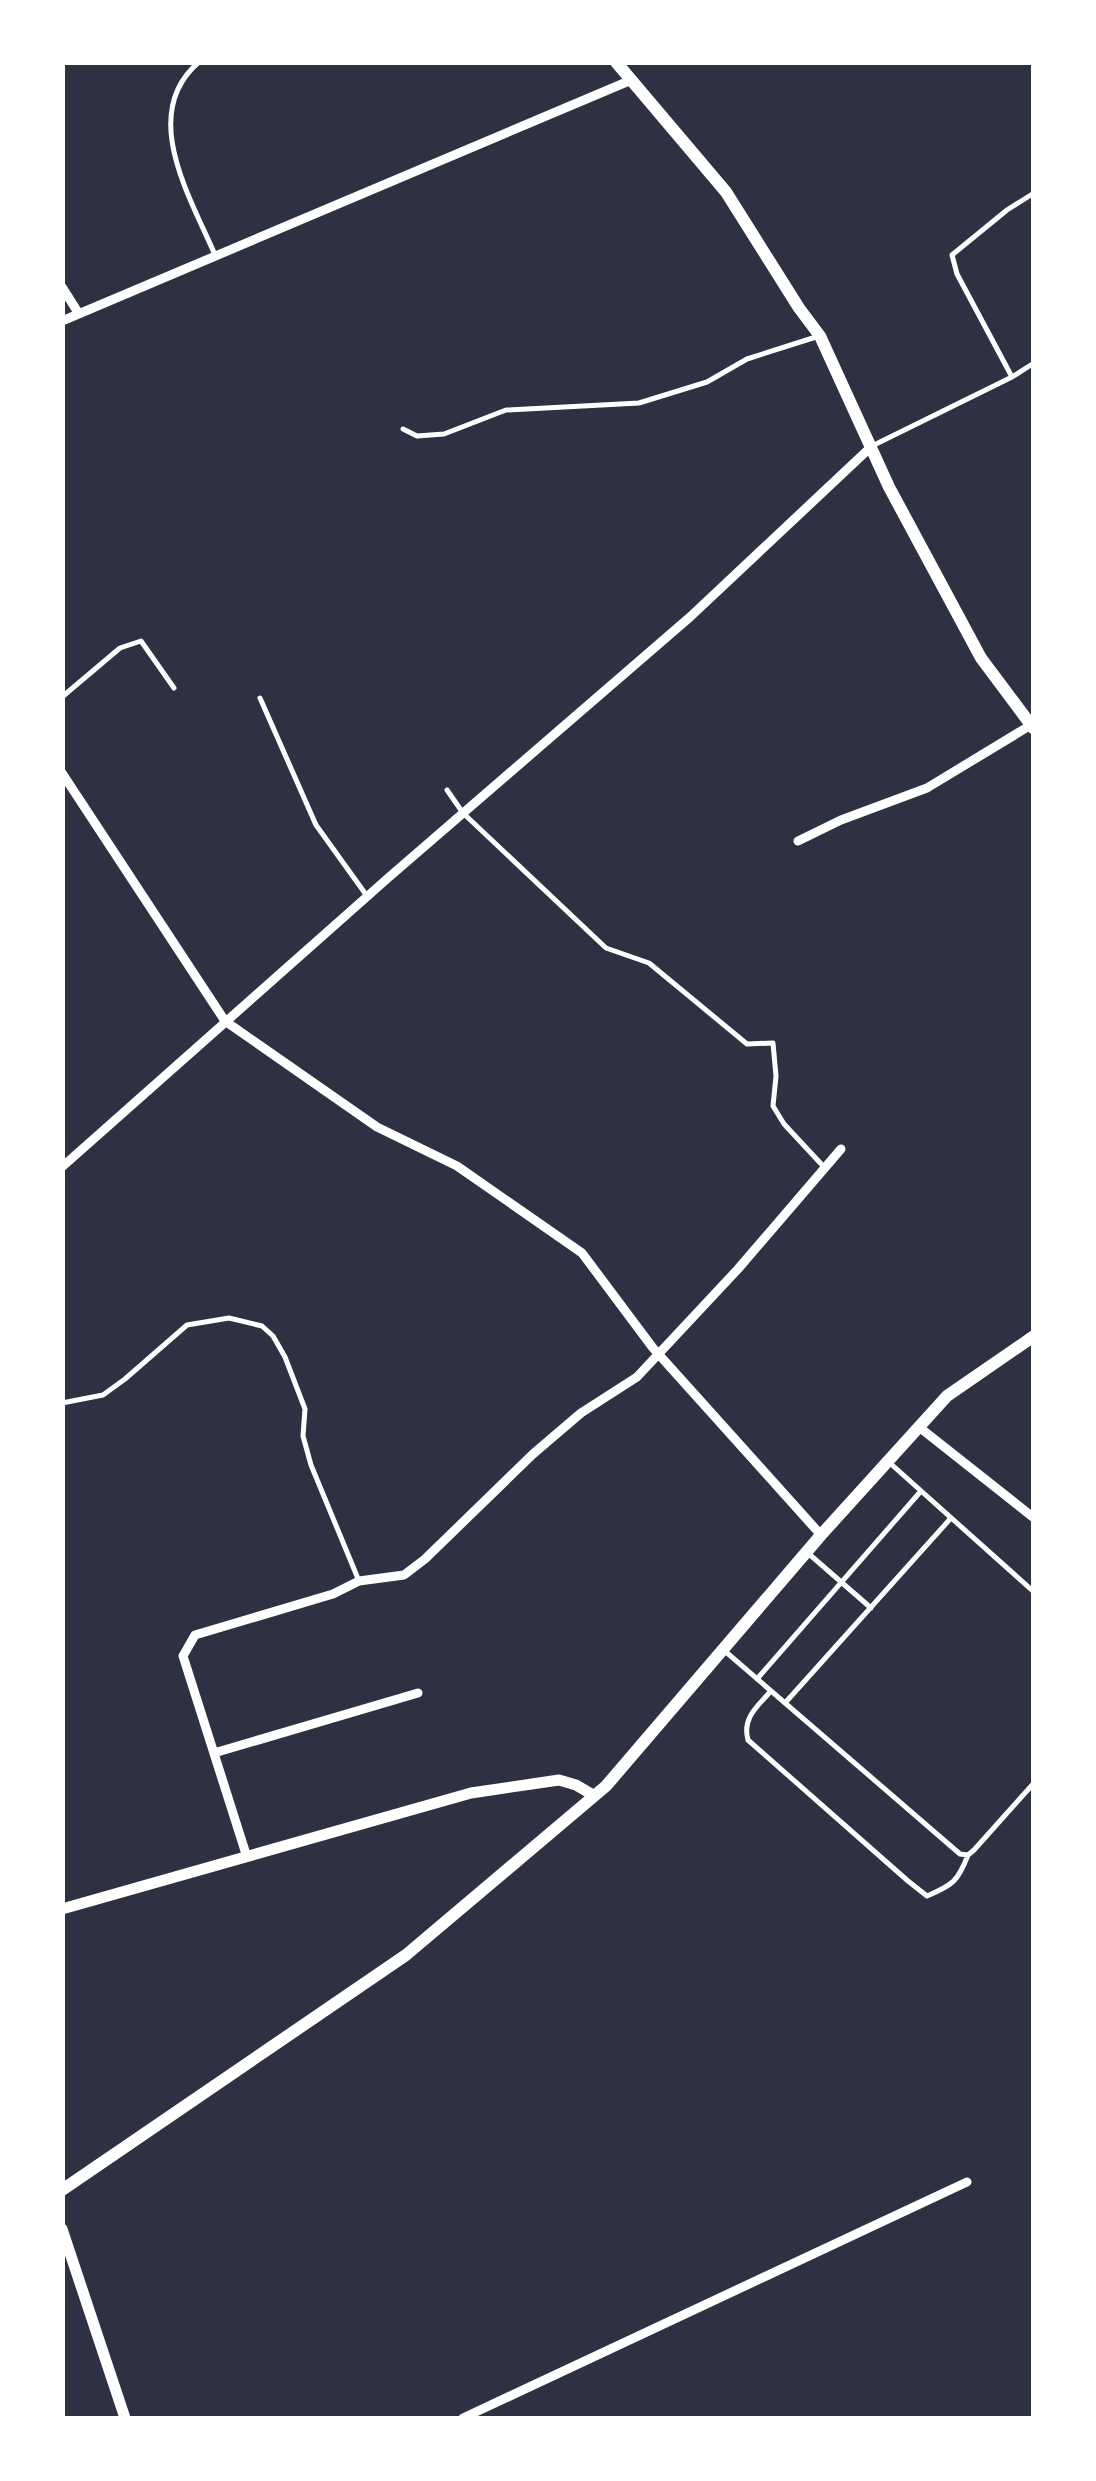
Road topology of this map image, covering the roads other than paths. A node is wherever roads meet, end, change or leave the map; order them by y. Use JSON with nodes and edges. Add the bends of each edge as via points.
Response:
{"nodes":[{"id":1,"x":200,"y":62,"type":"edge"},
{"id":2,"x":623,"y":64,"type":"edge"},
{"id":3,"x":629,"y":82,"type":"junction"},
{"id":4,"x":1034,"y":193,"type":"edge"},
{"id":5,"x":216,"y":254,"type":"junction"},
{"id":6,"x":62,"y":288,"type":"edge"},
{"id":7,"x":79,"y":314,"type":"junction"},
{"id":8,"x":62,"y":321,"type":"edge"},
{"id":9,"x":820,"y":336,"type":"junction"},
{"id":10,"x":1034,"y":363,"type":"edge"},
{"id":11,"x":1012,"y":377,"type":"junction"},
{"id":12,"x":404,"y":429,"type":"dead end"},
{"id":13,"x":872,"y":446,"type":"junction"},
{"id":14,"x":174,"y":688,"type":"dead end"},
{"id":15,"x":62,"y":698,"type":"edge"},
{"id":16,"x":260,"y":698,"type":"dead end"},
{"id":17,"x":1032,"y":727,"type":"edge"},
{"id":18,"x":62,"y":773,"type":"edge"},
{"id":19,"x":448,"y":790,"type":"dead end"},
{"id":20,"x":462,"y":814,"type":"junction"},
{"id":21,"x":798,"y":840,"type":"dead end"},
{"id":22,"x":367,"y":896,"type":"junction"},
{"id":23,"x":225,"y":1022,"type":"junction"},
{"id":24,"x":842,"y":1149,"type":"dead end"},
{"id":25,"x":62,"y":1168,"type":"edge"},
{"id":26,"x":825,"y":1168,"type":"junction"},
{"id":27,"x":1034,"y":1336,"type":"edge"},
{"id":28,"x":659,"y":1355,"type":"junction"},
{"id":29,"x":62,"y":1403,"type":"edge"},
{"id":30,"x":919,"y":1427,"type":"junction"},
{"id":31,"x":888,"y":1461,"type":"junction"},
{"id":32,"x":921,"y":1491,"type":"junction"},
{"id":33,"x":951,"y":1518,"type":"junction"},
{"id":34,"x":1034,"y":1518,"type":"edge"},
{"id":35,"x":820,"y":1535,"type":"junction"},
{"id":36,"x":806,"y":1552,"type":"junction"},
{"id":37,"x":359,"y":1581,"type":"junction"},
{"id":38,"x":841,"y":1582,"type":"junction"},
{"id":39,"x":1034,"y":1592,"type":"edge"},
{"id":40,"x":871,"y":1608,"type":"junction"},
{"id":41,"x":723,"y":1650,"type":"junction"},
{"id":42,"x":756,"y":1679,"type":"junction"},
{"id":43,"x":771,"y":1692,"type":"junction"},
{"id":44,"x":418,"y":1693,"type":"dead end"},
{"id":45,"x":785,"y":1703,"type":"junction"},
{"id":46,"x":214,"y":1753,"type":"junction"},
{"id":47,"x":1034,"y":1783,"type":"edge"},
{"id":48,"x":593,"y":1795,"type":"junction"},
{"id":49,"x":246,"y":1854,"type":"junction"},
{"id":50,"x":968,"y":1855,"type":"junction"},
{"id":51,"x":62,"y":1909,"type":"edge"},
{"id":52,"x":967,"y":2182,"type":"dead end"},
{"id":53,"x":62,"y":2190,"type":"edge"},
{"id":54,"x":62,"y":2229,"type":"edge"},
{"id":55,"x":124,"y":2418,"type":"edge"},
{"id":56,"x":463,"y":2418,"type":"edge"}],
"edges":[{"from":1,"to":5,"type":"lane","via":[[178,93],[170,122],[174,156]]},
{"from":2,"to":3,"type":"main road"},
{"from":3,"to":5,"type":"street"},
{"from":3,"to":9,"type":"main road","via":[[726,192]]},
{"from":4,"to":11,"type":"lane","via":[[952,255]]},
{"from":5,"to":7,"type":"street"},
{"from":6,"to":7,"type":"street"},
{"from":7,"to":8,"type":"street"},
{"from":9,"to":12,"type":"lane","via":[[639,403],[506,410],[444,434],[416,436]]},
{"from":9,"to":13,"type":"main road"},
{"from":10,"to":11,"type":"lane"},
{"from":11,"to":13,"type":"lane"},
{"from":13,"to":17,"type":"main road","via":[[980,658]]},
{"from":13,"to":20,"type":"street","via":[[690,617]]},
{"from":14,"to":15,"type":"lane","via":[[140,641],[120,648]]},
{"from":16,"to":22,"type":"lane","via":[[316,825]]},
{"from":17,"to":21,"type":"street","via":[[927,788]]},
{"from":18,"to":23,"type":"street"},
{"from":19,"to":20,"type":"lane"},
{"from":20,"to":22,"type":"street"},
{"from":20,"to":26,"type":"lane","via":[[606,948],[650,962],[747,1044],[772,1043],[772,1106]]},
{"from":22,"to":23,"type":"street"},
{"from":23,"to":25,"type":"street"},
{"from":23,"to":28,"type":"street","via":[[377,1128],[458,1166],[582,1252]]},
{"from":24,"to":26,"type":"street"},
{"from":26,"to":28,"type":"street"},
{"from":27,"to":30,"type":"main road","via":[[947,1396]]},
{"from":28,"to":35,"type":"street"},
{"from":28,"to":37,"type":"street","via":[[545,1444],[425,1559],[404,1574]]},
{"from":29,"to":37,"type":"lane","via":[[102,1395],[126,1380],[187,1324],[229,1318],[262,1326],[285,1358],[305,1409],[311,1465]]},
{"from":30,"to":31,"type":"main road"},
{"from":30,"to":34,"type":"street"},
{"from":31,"to":32,"type":"lane"},
{"from":31,"to":35,"type":"main road"},
{"from":32,"to":33,"type":"lane"},
{"from":32,"to":38,"type":"lane"},
{"from":33,"to":39,"type":"lane"},
{"from":33,"to":40,"type":"lane"},
{"from":35,"to":36,"type":"main road"},
{"from":36,"to":38,"type":"lane"},
{"from":36,"to":41,"type":"main road"},
{"from":37,"to":46,"type":"street","via":[[195,1635],[183,1656]]},
{"from":38,"to":40,"type":"lane"},
{"from":38,"to":42,"type":"lane"},
{"from":40,"to":45,"type":"lane"},
{"from":41,"to":42,"type":"lane"},
{"from":41,"to":48,"type":"main road","via":[[618,1775]]},
{"from":42,"to":43,"type":"lane"},
{"from":43,"to":45,"type":"lane"},
{"from":43,"to":50,"type":"lane","via":[[750,1714],[748,1740],[908,1881],[927,1896],[940,1891],[959,1879]]},
{"from":44,"to":46,"type":"street"},
{"from":45,"to":50,"type":"lane"},
{"from":46,"to":49,"type":"street"},
{"from":47,"to":50,"type":"lane"},
{"from":48,"to":49,"type":"street","via":[[559,1780],[509,1786]]},
{"from":48,"to":53,"type":"main road","via":[[406,1955]]},
{"from":49,"to":51,"type":"street"},
{"from":52,"to":56,"type":"street"},
{"from":54,"to":55,"type":"street"}]}
